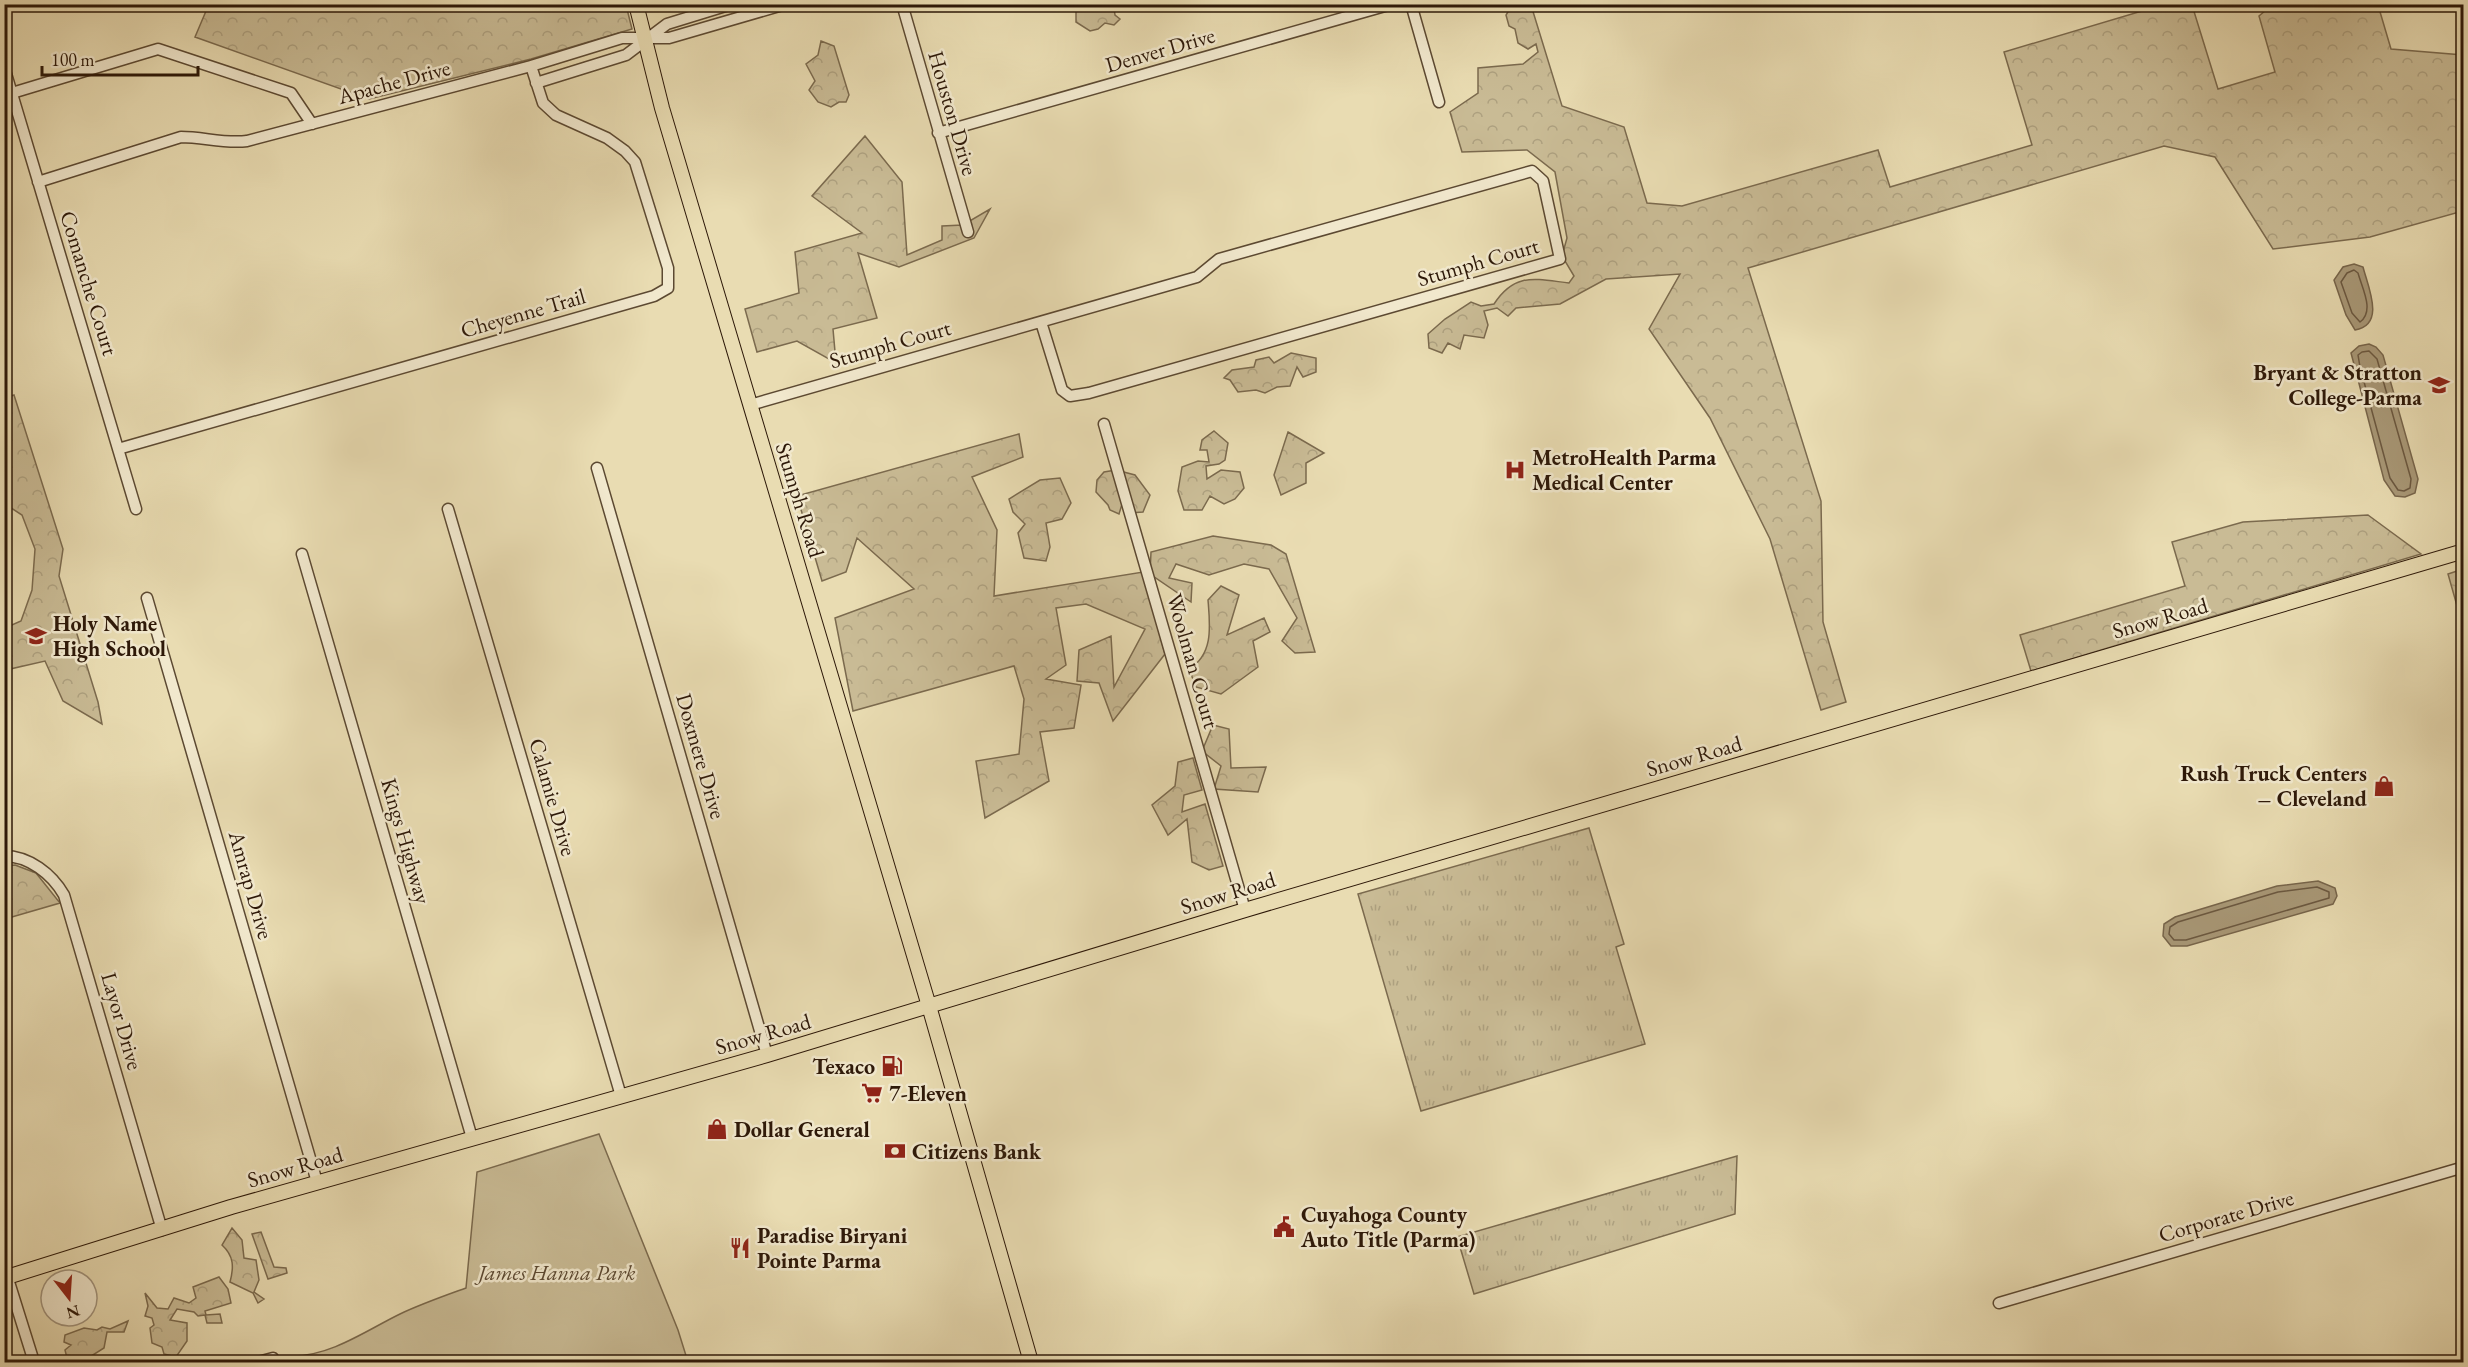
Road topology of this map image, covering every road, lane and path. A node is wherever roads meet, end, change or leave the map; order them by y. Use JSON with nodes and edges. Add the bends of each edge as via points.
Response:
{"nodes":[{"id":1,"x":636,"y":4,"type":"edge"},
{"id":2,"x":732,"y":4,"type":"edge"},
{"id":3,"x":786,"y":4,"type":"edge"},
{"id":4,"x":902,"y":4,"type":"edge"},
{"id":5,"x":1392,"y":4,"type":"edge"},
{"id":6,"x":1411,"y":4,"type":"edge"},
{"id":7,"x":645,"y":38,"type":"junction"},
{"id":8,"x":531,"y":66,"type":"junction"},
{"id":9,"x":4,"y":67,"type":"edge"},
{"id":10,"x":537,"y":83,"type":"junction"},
{"id":11,"x":12,"y":93,"type":"junction"},
{"id":12,"x":1439,"y":102,"type":"dead end"},
{"id":13,"x":312,"y":124,"type":"junction"},
{"id":14,"x":938,"y":133,"type":"junction"},
{"id":15,"x":38,"y":182,"type":"junction"},
{"id":16,"x":968,"y":232,"type":"dead end"},
{"id":17,"x":1041,"y":322,"type":"junction"},
{"id":18,"x":750,"y":405,"type":"junction"},
{"id":19,"x":1104,"y":424,"type":"dead end"},
{"id":20,"x":118,"y":449,"type":"junction"},
{"id":21,"x":597,"y":468,"type":"dead end"},
{"id":22,"x":448,"y":508,"type":"dead end"},
{"id":23,"x":136,"y":509,"type":"dead end"},
{"id":24,"x":2463,"y":551,"type":"edge"},
{"id":25,"x":302,"y":554,"type":"dead end"},
{"id":26,"x":147,"y":598,"type":"dead end"},
{"id":27,"x":4,"y":856,"type":"edge"},
{"id":28,"x":1245,"y":910,"type":"junction"},
{"id":29,"x":929,"y":1006,"type":"junction"},
{"id":30,"x":767,"y":1055,"type":"junction"},
{"id":31,"x":621,"y":1096,"type":"junction"},
{"id":32,"x":472,"y":1138,"type":"junction"},
{"id":33,"x":2463,"y":1167,"type":"edge"},
{"id":34,"x":317,"y":1182,"type":"junction"},
{"id":35,"x":162,"y":1230,"type":"junction"},
{"id":36,"x":6,"y":1273,"type":"edge"},
{"id":37,"x":2000,"y":1303,"type":"dead end"},
{"id":38,"x":273,"y":1358,"type":"dead end"},
{"id":39,"x":34,"y":1362,"type":"edge"},
{"id":40,"x":258,"y":1362,"type":"edge"},
{"id":41,"x":1031,"y":1362,"type":"edge"}],
"edges":[{"from":1,"to":7,"type":"main road","name":"Stumph Road"},
{"from":2,"to":7,"type":"street","via":[[667,24]]},
{"from":3,"to":7,"type":"street","name":"Apache Drive","via":[[669,38]]},
{"from":4,"to":14,"type":"street","name":"Houston Drive"},
{"from":5,"to":14,"type":"street","name":"Denver Drive"},
{"from":6,"to":12,"type":"street"},
{"from":7,"to":8,"type":"street","name":"Apache Drive","via":[[622,38]]},
{"from":7,"to":10,"type":"street","via":[[626,55]]},
{"from":7,"to":18,"type":"main road","name":"Stumph Road","via":[[655,85]]},
{"from":8,"to":10,"type":"street","name":"Cheyenne Trail"},
{"from":8,"to":13,"type":"street","name":"Apache Drive"},
{"from":9,"to":11,"type":"street","name":"Comanche Court"},
{"from":10,"to":20,"type":"street","name":"Cheyenne Trail","via":[[543,103],[556,115],[607,138],[635,162],[668,268],[668,288],[643,299]]},
{"from":11,"to":13,"type":"street","via":[[158,50],[291,93]]},
{"from":11,"to":15,"type":"street","name":"Comanche Court"},
{"from":13,"to":15,"type":"street","name":"Apache Drive","via":[[231,143],[181,137]]},
{"from":14,"to":16,"type":"street","name":"Houston Drive"},
{"from":15,"to":20,"type":"street","name":"Comanche Court"},
{"from":17,"to":17,"type":"street","name":"Stumph Court","via":[[1197,277],[1219,259],[1532,171],[1543,181],[1560,259],[1070,396],[1062,390]]},
{"from":17,"to":18,"type":"street","name":"Stumph Court"},
{"from":18,"to":29,"type":"main road","name":"Stumph Road"},
{"from":19,"to":28,"type":"street","name":"Woolman Court"},
{"from":20,"to":23,"type":"street","name":"Comanche Court"},
{"from":21,"to":30,"type":"street","name":"Doxmere Drive"},
{"from":22,"to":31,"type":"street","name":"Calamie Drive"},
{"from":24,"to":28,"type":"main road","name":"Snow Road"},
{"from":25,"to":32,"type":"street","name":"Kings Highway"},
{"from":26,"to":34,"type":"street","name":"Amrap Drive"},
{"from":27,"to":35,"type":"street","name":"Layor Drive","via":[[28,861],[50,877],[64,896]]},
{"from":28,"to":29,"type":"main road","name":"Snow Road"},
{"from":29,"to":30,"type":"main road","name":"Snow Road"},
{"from":29,"to":41,"type":"main road","name":"Stumph Road"},
{"from":30,"to":31,"type":"main road","name":"Snow Road"},
{"from":31,"to":32,"type":"main road","name":"Snow Road"},
{"from":32,"to":34,"type":"main road","name":"Snow Road"},
{"from":33,"to":37,"type":"street","name":"Corporate Drive"},
{"from":34,"to":35,"type":"main road","name":"Snow Road"},
{"from":35,"to":36,"type":"main road","name":"Snow Road"},
{"from":36,"to":39,"type":"street"},
{"from":38,"to":40,"type":"street"}]}
